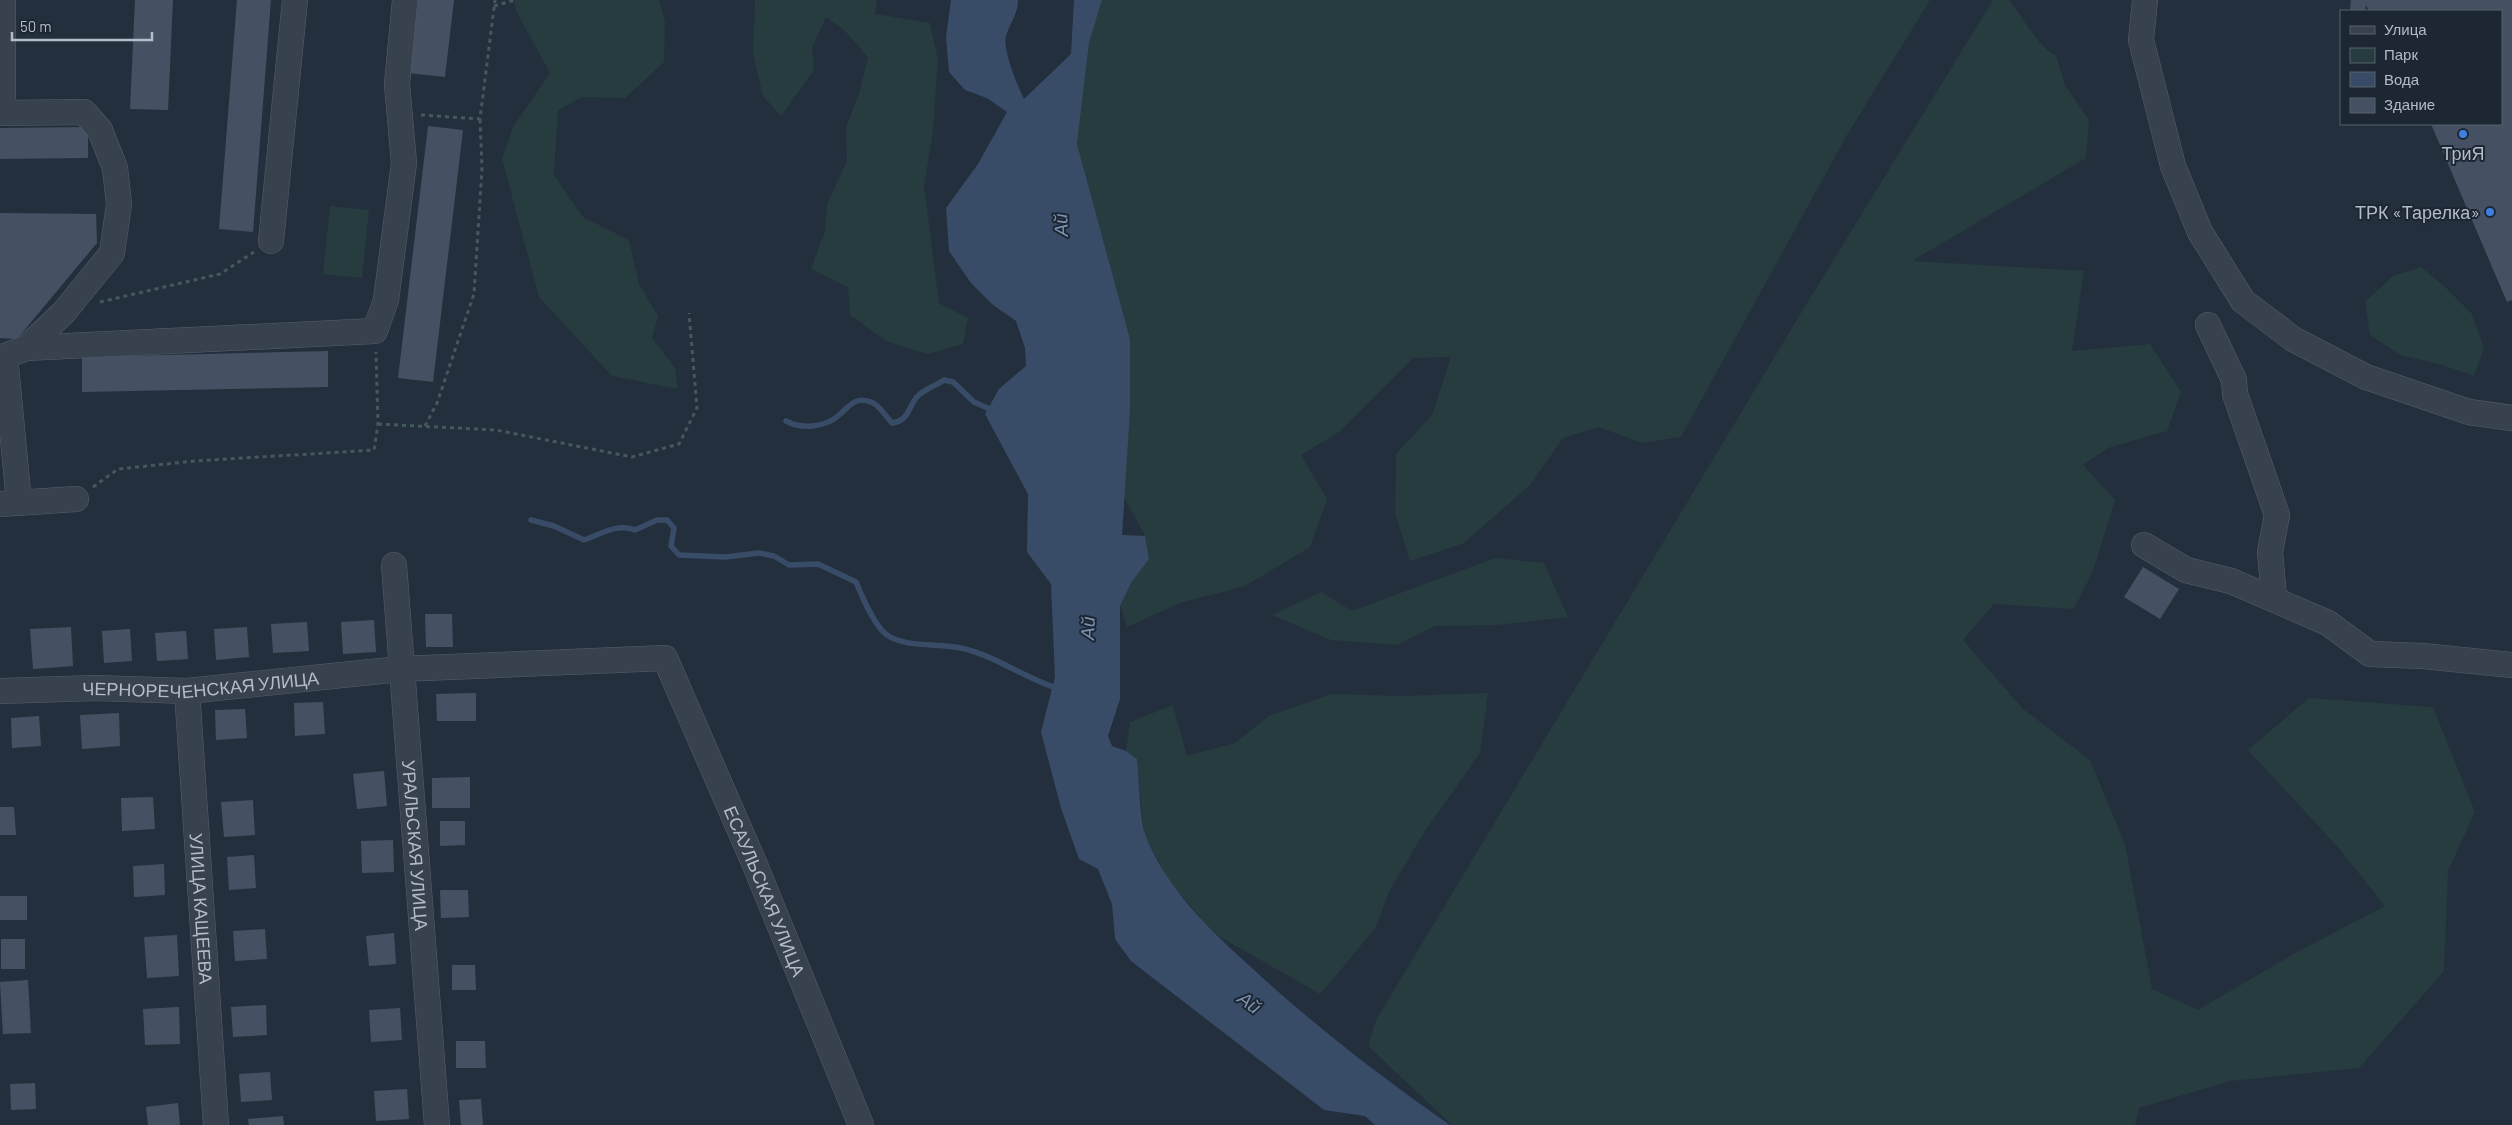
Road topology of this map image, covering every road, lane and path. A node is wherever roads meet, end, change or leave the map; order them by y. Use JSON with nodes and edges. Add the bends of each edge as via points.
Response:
{"nodes":[{"id":1,"x":3,"y":0,"type":"edge"},
{"id":2,"x":295,"y":0,"type":"edge"},
{"id":3,"x":405,"y":0,"type":"edge"},
{"id":4,"x":495,"y":0,"type":"edge"},
{"id":5,"x":515,"y":0,"type":"edge"},
{"id":6,"x":2145,"y":0,"type":"edge"},
{"id":7,"x":494,"y":6,"type":"junction"},
{"id":8,"x":398,"y":114,"type":"junction"},
{"id":9,"x":480,"y":119,"type":"junction"},
{"id":10,"x":271,"y":241,"type":"joint"},
{"id":11,"x":64,"y":312,"type":"junction"},
{"id":12,"x":689,"y":313,"type":"dead end"},
{"id":13,"x":2208,"y":325,"type":"dead end"},
{"id":14,"x":375,"y":331,"type":"junction"},
{"id":15,"x":26,"y":348,"type":"junction"},
{"id":16,"x":2512,"y":418,"type":"edge"},
{"id":17,"x":378,"y":424,"type":"junction"},
{"id":18,"x":425,"y":426,"type":"junction"},
{"id":19,"x":76,"y":499,"type":"joint"},
{"id":20,"x":10,"y":503,"type":"edge"},
{"id":21,"x":2144,"y":545,"type":"dead end"},
{"id":22,"x":394,"y":565,"type":"dead end"},
{"id":23,"x":2274,"y":598,"type":"junction"},
{"id":24,"x":664,"y":658,"type":"joint"},
{"id":25,"x":2512,"y":665,"type":"edge"},
{"id":26,"x":400,"y":669,"type":"junction"},
{"id":27,"x":0,"y":691,"type":"edge"},
{"id":28,"x":187,"y":691,"type":"junction"},
{"id":29,"x":216,"y":1125,"type":"edge"},
{"id":30,"x":437,"y":1125,"type":"edge"},
{"id":31,"x":861,"y":1125,"type":"edge"}],
"edges":[{"from":1,"to":11,"type":"street","via":[[3,113],[84,112],[100,130],[115,168],[119,204],[112,253]]},
{"from":2,"to":10,"type":"street"},
{"from":3,"to":8,"type":"street","via":[[397,84]]},
{"from":4,"to":7,"type":"path"},
{"from":5,"to":7,"type":"path"},
{"from":6,"to":16,"type":"street","via":[[2141,40],[2172,166],[2200,232],[2244,301],[2293,339],[2366,378],[2469,412]]},
{"from":7,"to":9,"type":"path"},
{"from":8,"to":9,"type":"path"},
{"from":8,"to":14,"type":"street","via":[[404,162],[386,300]]},
{"from":9,"to":18,"type":"path","via":[[482,169],[474,294],[438,403]]},
{"from":10,"to":11,"type":"path","via":[[220,274]]},
{"from":11,"to":15,"type":"street"},
{"from":12,"to":18,"type":"path","via":[[697,408],[679,444],[632,457],[496,430]]},
{"from":13,"to":23,"type":"street","via":[[2234,380],[2235,394],[2277,515],[2270,552]]},
{"from":14,"to":15,"type":"street"},
{"from":14,"to":17,"type":"path"},
{"from":15,"to":20,"type":"street","via":[[5,356]]},
{"from":17,"to":18,"type":"path"},
{"from":17,"to":19,"type":"path","via":[[374,450],[118,469]]},
{"from":19,"to":20,"type":"street"},
{"from":21,"to":23,"type":"street","via":[[2186,570],[2231,581]]},
{"from":22,"to":26,"type":"street","name":"УРАЛЬСКАЯ УЛИЦА"},
{"from":23,"to":25,"type":"street","via":[[2328,623],[2370,654]]},
{"from":24,"to":26,"type":"street","name":"ЧЕРНОРЕЧЕНСКАЯ УЛИЦА"},
{"from":24,"to":31,"type":"street","name":"ЕСАУЛЬСКАЯ УЛИЦА","via":[[755,865]]},
{"from":26,"to":28,"type":"street","name":"ЧЕРНОРЕЧЕНСКАЯ УЛИЦА"},
{"from":26,"to":30,"type":"street","name":"УРАЛЬСКАЯ УЛИЦА"},
{"from":27,"to":28,"type":"street","name":"ЧЕРНОРЕЧЕНСКАЯ УЛИЦА","via":[[95,688]]},
{"from":28,"to":29,"type":"street","name":"УЛИЦА КАЩЕЕВА"}]}
